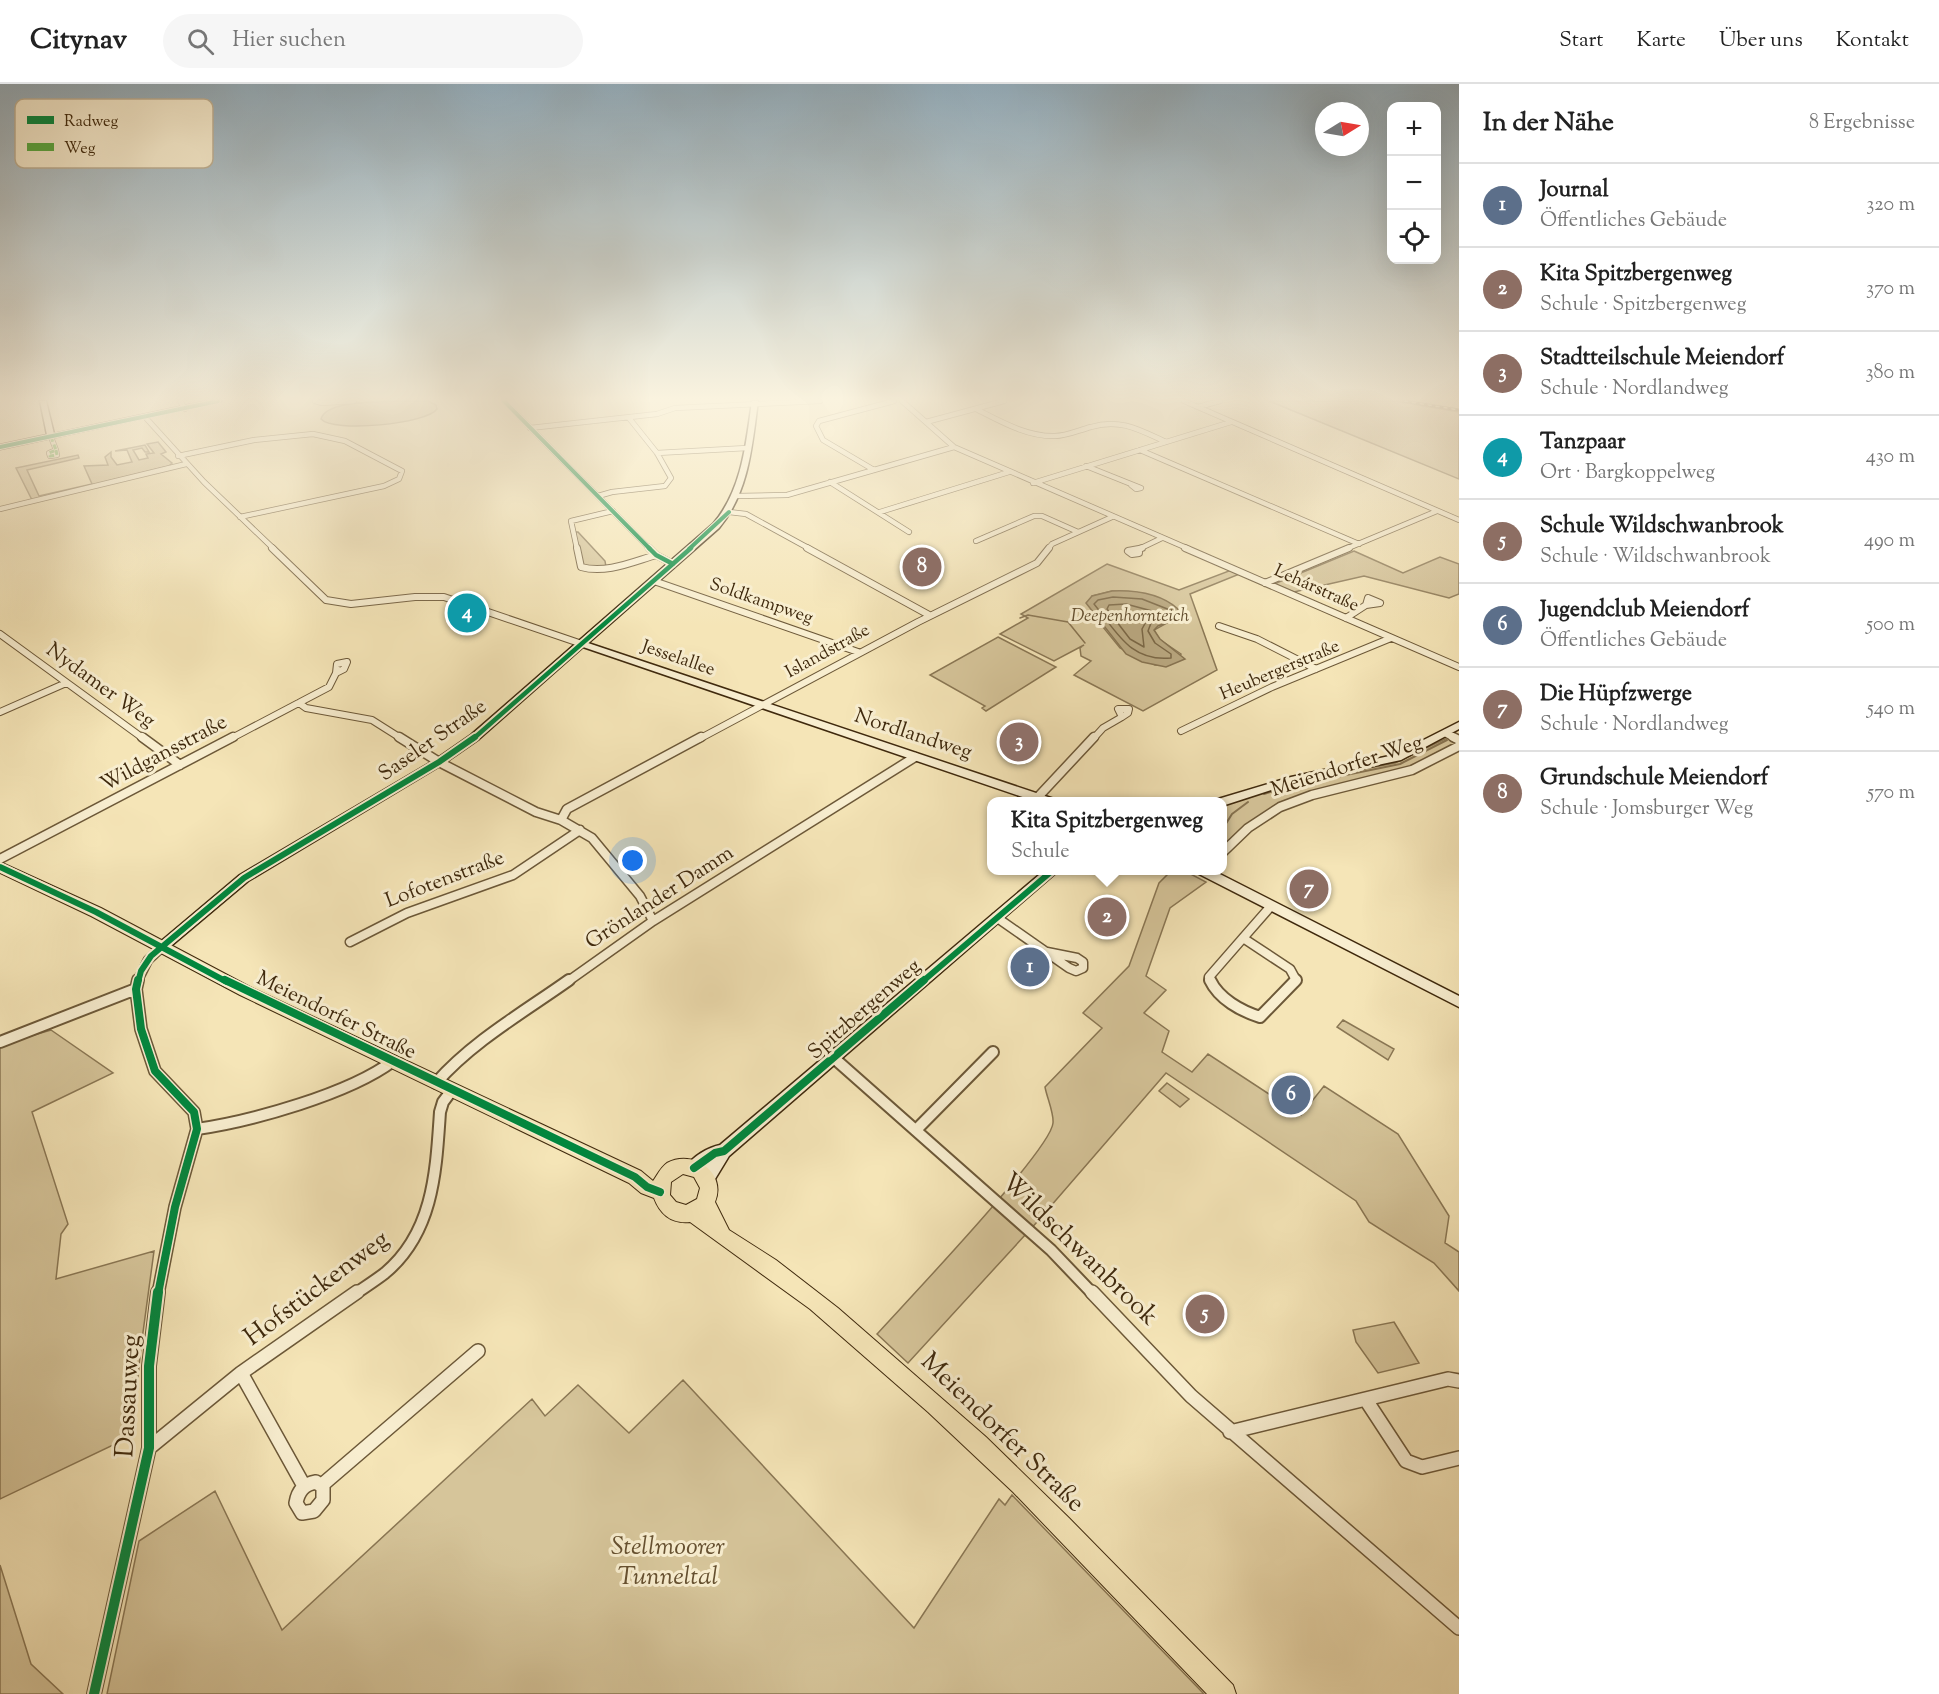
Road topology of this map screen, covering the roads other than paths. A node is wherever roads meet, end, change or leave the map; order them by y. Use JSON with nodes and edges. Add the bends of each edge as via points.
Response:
{"nodes":[{"id":1,"x":136,"y":476,"type":"edge"},
{"id":2,"x":198,"y":476,"type":"edge"},
{"id":3,"x":399,"y":476,"type":"edge"},
{"id":4,"x":578,"y":476,"type":"edge"},
{"id":5,"x":670,"y":476,"type":"edge"},
{"id":6,"x":741,"y":476,"type":"edge"},
{"id":7,"x":852,"y":476,"type":"edge"},
{"id":8,"x":996,"y":476,"type":"edge"},
{"id":9,"x":1018,"y":476,"type":"edge"},
{"id":10,"x":1054,"y":476,"type":"edge"},
{"id":11,"x":1110,"y":476,"type":"edge"},
{"id":12,"x":1201,"y":476,"type":"edge"},
{"id":13,"x":1356,"y":476,"type":"edge"},
{"id":14,"x":830,"y":482,"type":"junction"},
{"id":15,"x":1033,"y":483,"type":"junction"},
{"id":16,"x":1131,"y":485,"type":"dead end"},
{"id":17,"x":598,"y":496,"type":"junction"},
{"id":18,"x":736,"y":496,"type":"junction"},
{"id":19,"x":0,"y":509,"type":"edge"},
{"id":20,"x":1437,"y":511,"type":"junction"},
{"id":21,"x":613,"y":512,"type":"junction"},
{"id":22,"x":729,"y":512,"type":"junction"},
{"id":23,"x":880,"y":512,"type":"junction"},
{"id":24,"x":240,"y":517,"type":"junction"},
{"id":25,"x":1112,"y":517,"type":"junction"},
{"id":26,"x":1459,"y":520,"type":"edge"},
{"id":27,"x":909,"y":532,"type":"dead end"},
{"id":28,"x":1078,"y":532,"type":"junction"},
{"id":29,"x":1162,"y":538,"type":"junction"},
{"id":30,"x":976,"y":541,"type":"dead end"},
{"id":31,"x":1359,"y":544,"type":"junction"},
{"id":32,"x":1139,"y":549,"type":"dead end"},
{"id":33,"x":656,"y":555,"type":"junction"},
{"id":34,"x":673,"y":564,"type":"junction"},
{"id":35,"x":654,"y":581,"type":"junction"},
{"id":36,"x":1265,"y":583,"type":"junction"},
{"id":37,"x":1366,"y":605,"type":"dead end"},
{"id":38,"x":929,"y":615,"type":"junction"},
{"id":39,"x":1346,"y":618,"type":"junction"},
{"id":40,"x":1219,"y":626,"type":"dead end"},
{"id":41,"x":0,"y":634,"type":"edge"},
{"id":42,"x":1391,"y":638,"type":"junction"},
{"id":43,"x":582,"y":644,"type":"junction"},
{"id":44,"x":858,"y":652,"type":"junction"},
{"id":45,"x":1459,"y":667,"type":"edge"},
{"id":46,"x":1316,"y":669,"type":"junction"},
{"id":47,"x":335,"y":673,"type":"dead end"},
{"id":48,"x":66,"y":683,"type":"junction"},
{"id":49,"x":299,"y":703,"type":"junction"},
{"id":50,"x":763,"y":706,"type":"junction"},
{"id":51,"x":0,"y":712,"type":"edge"},
{"id":52,"x":1122,"y":717,"type":"dead end"},
{"id":53,"x":1459,"y":725,"type":"edge"},
{"id":54,"x":1181,"y":731,"type":"dead end"},
{"id":55,"x":1445,"y":733,"type":"junction"},
{"id":56,"x":1459,"y":740,"type":"edge"},
{"id":57,"x":1459,"y":746,"type":"edge"},
{"id":58,"x":915,"y":757,"type":"junction"},
{"id":59,"x":439,"y":762,"type":"junction"},
{"id":60,"x":180,"y":765,"type":"junction"},
{"id":61,"x":1038,"y":797,"type":"joint"},
{"id":62,"x":1227,"y":799,"type":"edge"},
{"id":63,"x":561,"y":820,"type":"junction"},
{"id":64,"x":580,"y":830,"type":"junction"},
{"id":65,"x":1227,"y":848,"type":"edge"},
{"id":66,"x":0,"y":860,"type":"edge"},
{"id":67,"x":0,"y":867,"type":"edge"},
{"id":68,"x":1047,"y":875,"type":"edge"},
{"id":69,"x":1212,"y":875,"type":"edge"},
{"id":70,"x":1271,"y":906,"type":"junction"},
{"id":71,"x":996,"y":917,"type":"junction"},
{"id":72,"x":653,"y":921,"type":"junction"},
{"id":73,"x":1243,"y":938,"type":"junction"},
{"id":74,"x":350,"y":942,"type":"dead end"},
{"id":75,"x":162,"y":947,"type":"junction"},
{"id":76,"x":1047,"y":952,"type":"dead end"},
{"id":77,"x":136,"y":989,"type":"junction"},
{"id":78,"x":1459,"y":1002,"type":"edge"},
{"id":79,"x":0,"y":1042,"type":"edge"},
{"id":80,"x":993,"y":1052,"type":"dead end"},
{"id":81,"x":835,"y":1059,"type":"junction"},
{"id":82,"x":393,"y":1061,"type":"junction"},
{"id":83,"x":436,"y":1083,"type":"junction"},
{"id":84,"x":452,"y":1090,"type":"junction"},
{"id":85,"x":197,"y":1129,"type":"junction"},
{"id":86,"x":916,"y":1130,"type":"junction"},
{"id":87,"x":700,"y":1173,"type":"junction"},
{"id":88,"x":662,"y":1184,"type":"junction"},
{"id":89,"x":698,"y":1207,"type":"junction"},
{"id":90,"x":478,"y":1351,"type":"dead end"},
{"id":91,"x":241,"y":1373,"type":"junction"},
{"id":92,"x":1459,"y":1382,"type":"edge"},
{"id":93,"x":1366,"y":1400,"type":"junction"},
{"id":94,"x":1230,"y":1432,"type":"junction"},
{"id":95,"x":149,"y":1448,"type":"junction"},
{"id":96,"x":1459,"y":1458,"type":"edge"},
{"id":97,"x":322,"y":1485,"type":"junction"},
{"id":98,"x":304,"y":1486,"type":"junction"},
{"id":99,"x":1459,"y":1628,"type":"edge"},
{"id":100,"x":94,"y":1694,"type":"edge"},
{"id":101,"x":1224,"y":1694,"type":"edge"}],
"edges":[{"from":1,"to":19,"type":"street"},
{"from":2,"to":24,"type":"street"},
{"from":3,"to":24,"type":"street","via":[[384,486]]},
{"from":4,"to":17,"type":"street"},
{"from":5,"to":17,"type":"street","via":[[665,486]]},
{"from":6,"to":18,"type":"street","name":"Saseler Straße"},
{"from":7,"to":14,"type":"street"},
{"from":8,"to":23,"type":"street"},
{"from":9,"to":15,"type":"street","name":"Lehárstraße"},
{"from":10,"to":15,"type":"street"},
{"from":11,"to":16,"type":"street"},
{"from":12,"to":31,"type":"street"},
{"from":13,"to":20,"type":"street"},
{"from":14,"to":18,"type":"street","via":[[787,495]]},
{"from":14,"to":23,"type":"street"},
{"from":15,"to":25,"type":"street","name":"Lehárstraße"},
{"from":17,"to":21,"type":"street"},
{"from":18,"to":22,"type":"street","name":"Saseler Straße"},
{"from":20,"to":26,"type":"street"},
{"from":20,"to":31,"type":"street"},
{"from":21,"to":33,"type":"street"},
{"from":21,"to":33,"type":"street","via":[[571,521],[581,567],[606,568]]},
{"from":22,"to":34,"type":"street","name":"Saseler Straße"},
{"from":22,"to":38,"type":"street","via":[[746,514]]},
{"from":23,"to":27,"type":"street"},
{"from":24,"to":43,"type":"street","via":[[331,602],[444,597]]},
{"from":25,"to":28,"type":"street","name":"Islandstraße"},
{"from":25,"to":29,"type":"street","name":"Lehárstraße"},
{"from":28,"to":30,"type":"street","via":[[1034,516]]},
{"from":28,"to":38,"type":"street","name":"Islandstraße","via":[[1052,544],[1037,563]]},
{"from":29,"to":32,"type":"street"},
{"from":29,"to":36,"type":"street","name":"Lehárstraße"},
{"from":31,"to":36,"type":"street"},
{"from":33,"to":34,"type":"street"},
{"from":34,"to":35,"type":"street","name":"Saseler Straße"},
{"from":35,"to":43,"type":"street","name":"Saseler Straße"},
{"from":35,"to":44,"type":"street","name":"Soldkampweg"},
{"from":36,"to":39,"type":"street","name":"Lehárstraße"},
{"from":37,"to":39,"type":"street"},
{"from":38,"to":44,"type":"street","name":"Islandstraße"},
{"from":39,"to":42,"type":"street","name":"Lehárstraße"},
{"from":40,"to":46,"type":"street","via":[[1260,640]]},
{"from":41,"to":48,"type":"street","name":"Nydamer Weg"},
{"from":42,"to":45,"type":"street","name":"Lehárstraße"},
{"from":42,"to":46,"type":"street","name":"Heubergerstraße"},
{"from":43,"to":50,"type":"street","name":"Jesselallee"},
{"from":43,"to":59,"type":"street","name":"Saseler Straße"},
{"from":44,"to":50,"type":"street","name":"Islandstraße"},
{"from":46,"to":54,"type":"street","name":"Heubergerstraße"},
{"from":47,"to":49,"type":"street","name":"Wildgansstraße","via":[[331,686]]},
{"from":48,"to":51,"type":"street"},
{"from":48,"to":60,"type":"street","name":"Nydamer Weg"},
{"from":49,"to":59,"type":"street","via":[[306,708],[372,720]]},
{"from":49,"to":60,"type":"street","name":"Wildgansstraße"},
{"from":50,"to":58,"type":"street","name":"Nordlandweg"},
{"from":50,"to":63,"type":"street","name":"Islandstraße","via":[[567,808]]},
{"from":52,"to":61,"type":"street","via":[[1103,728]]},
{"from":53,"to":55,"type":"street","name":"Meiendorfer Weg"},
{"from":55,"to":56,"type":"street"},
{"from":55,"to":62,"type":"street","name":"Meiendorfer Weg","via":[[1397,758],[1291,780]]},
{"from":57,"to":65,"type":"street","name":"Meiendorfer Weg","via":[[1412,770],[1280,807],[1248,828]]},
{"from":58,"to":61,"type":"street","name":"Nordlandweg"},
{"from":58,"to":72,"type":"street","name":"Grönlander Damm"},
{"from":59,"to":63,"type":"street","via":[[536,812]]},
{"from":59,"to":75,"type":"street","name":"Saseler Straße","via":[[248,876]]},
{"from":60,"to":66,"type":"street","name":"Wildgansstraße"},
{"from":63,"to":64,"type":"street"},
{"from":64,"to":72,"type":"street","via":[[592,838],[640,896]]},
{"from":64,"to":74,"type":"street","name":"Lofotenstraße","via":[[513,875],[407,913]]},
{"from":67,"to":75,"type":"main road","name":"Meiendorfer Straße"},
{"from":68,"to":71,"type":"street","name":"Spitzbergenweg"},
{"from":69,"to":70,"type":"street"},
{"from":70,"to":73,"type":"street"},
{"from":70,"to":78,"type":"street"},
{"from":71,"to":76,"type":"street"},
{"from":71,"to":81,"type":"street","name":"Spitzbergenweg"},
{"from":72,"to":83,"type":"street","name":"Grönlander Damm","via":[[472,1049]]},
{"from":73,"to":73,"type":"street","via":[[1211,972],[1210,984],[1218,993],[1260,1017],[1296,980],[1295,975]]},
{"from":75,"to":77,"type":"street","via":[[145,964]]},
{"from":75,"to":82,"type":"main road","name":"Meiendorfer Straße"},
{"from":77,"to":79,"type":"street"},
{"from":77,"to":85,"type":"street","via":[[141,1029],[156,1071],[194,1112]]},
{"from":80,"to":86,"type":"street"},
{"from":81,"to":86,"type":"street","name":"Wildschwanbrook"},
{"from":81,"to":87,"type":"street","name":"Spitzbergenweg"},
{"from":82,"to":83,"type":"main road","name":"Meiendorfer Straße"},
{"from":82,"to":85,"type":"street","via":[[366,1079],[280,1109],[231,1125]]},
{"from":83,"to":84,"type":"main road","name":"Meiendorfer Straße"},
{"from":84,"to":88,"type":"main road","name":"Meiendorfer Straße","via":[[634,1177],[647,1187]]},
{"from":84,"to":91,"type":"street","name":"Hofstückenweg","via":[[440,1112],[432,1201],[414,1241],[386,1272]]},
{"from":85,"to":95,"type":"street","name":"Dassauweg","via":[[154,1300],[147,1411]]},
{"from":86,"to":94,"type":"street","name":"Wildschwanbrook","via":[[1051,1250]]},
{"from":87,"to":88,"type":"main road","via":[[677,1168]]},
{"from":87,"to":89,"type":"main road","via":[[710,1191]]},
{"from":88,"to":89,"type":"main road","name":"Meiendorfer Straße","via":[[664,1203],[670,1209],[682,1213]]},
{"from":89,"to":101,"type":"main road","name":"Meiendorfer Straße","via":[[709,1227],[823,1308],[921,1391]]},
{"from":90,"to":97,"type":"street"},
{"from":91,"to":95,"type":"street","name":"Hofstückenweg"},
{"from":91,"to":98,"type":"street"},
{"from":92,"to":93,"type":"street","via":[[1448,1379]]},
{"from":93,"to":94,"type":"street"},
{"from":93,"to":96,"type":"street","via":[[1406,1461],[1422,1467]]},
{"from":94,"to":99,"type":"street","name":"Wildschwanbrook"},
{"from":95,"to":100,"type":"street","name":"Dassauweg"},
{"from":97,"to":98,"type":"street","via":[[314,1482]]},
{"from":97,"to":98,"type":"street","via":[[322,1504],[306,1514],[296,1503]]}]}
